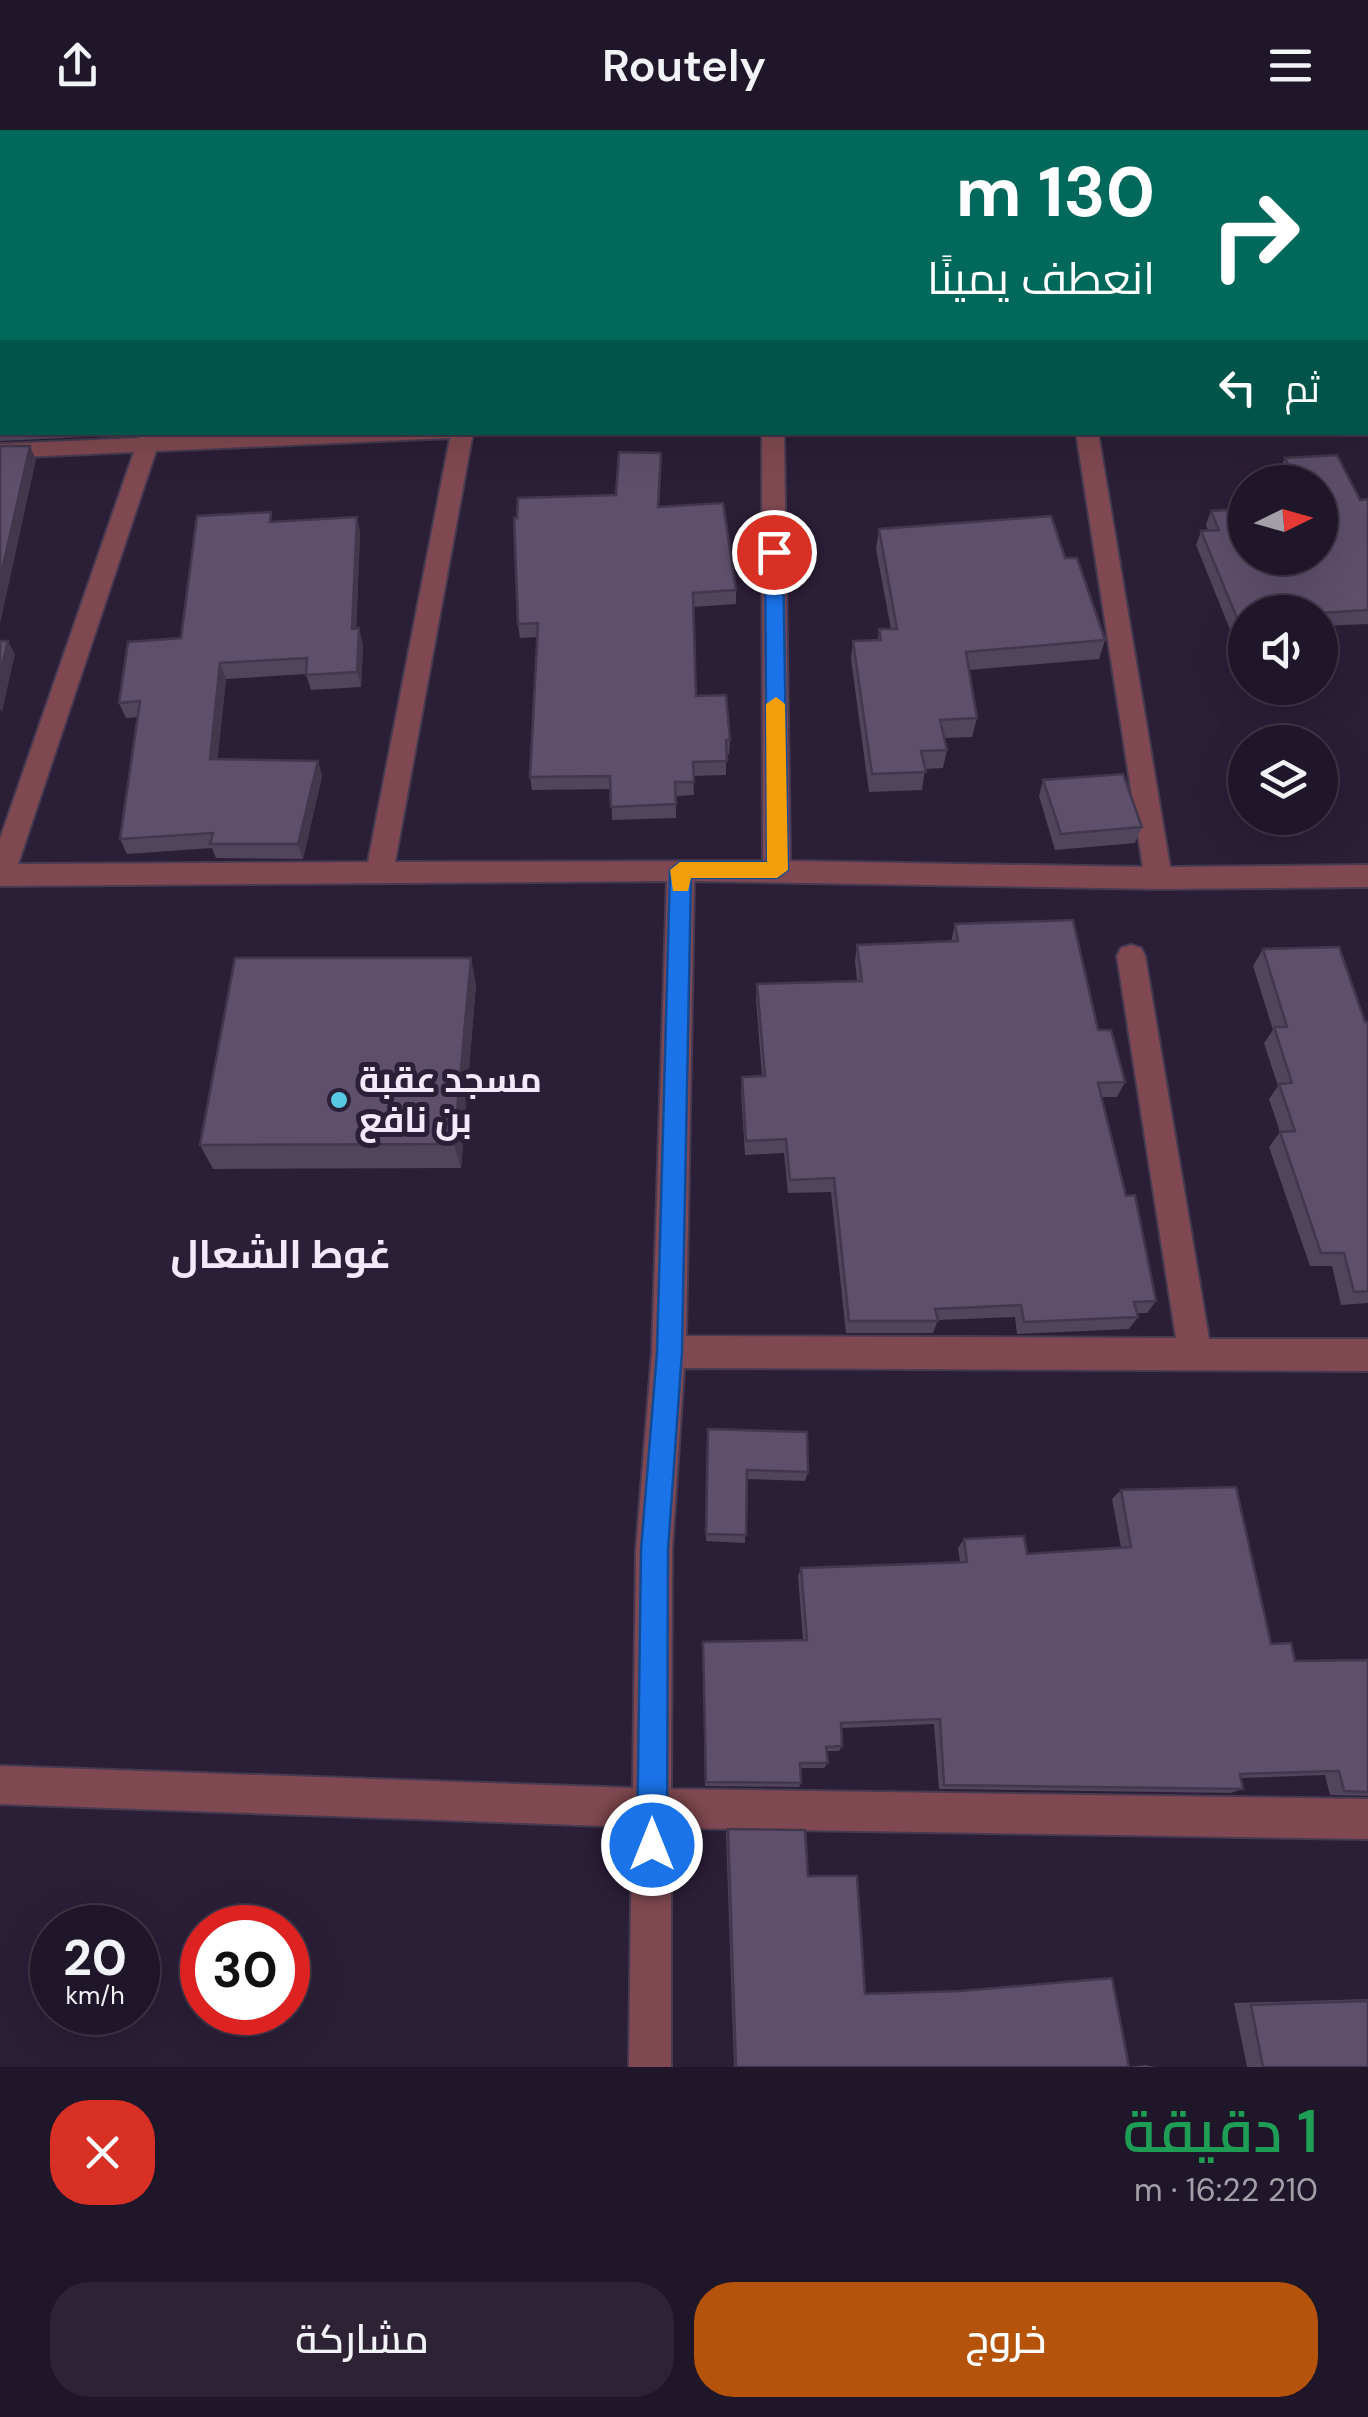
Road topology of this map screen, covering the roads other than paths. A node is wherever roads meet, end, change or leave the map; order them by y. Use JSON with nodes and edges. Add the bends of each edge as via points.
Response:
{"nodes":[{"id":1,"x":320,"y":435,"type":"edge"},
{"id":2,"x":461,"y":435,"type":"edge"},
{"id":3,"x":773,"y":435,"type":"edge"},
{"id":4,"x":1087,"y":435,"type":"edge"},
{"id":5,"x":151,"y":439,"type":"edge"},
{"id":6,"x":0,"y":451,"type":"edge"},
{"id":7,"x":380,"y":870,"type":"junction"},
{"id":8,"x":680,"y":870,"type":"junction"},
{"id":9,"x":777,"y":870,"type":"junction"},
{"id":10,"x":0,"y":875,"type":"edge"},
{"id":11,"x":1368,"y":876,"type":"edge"},
{"id":12,"x":1158,"y":878,"type":"junction"},
{"id":13,"x":1131,"y":956,"type":"dead end"},
{"id":14,"x":669,"y":1352,"type":"junction"},
{"id":15,"x":1195,"y":1353,"type":"junction"},
{"id":16,"x":1368,"y":1355,"type":"edge"},
{"id":17,"x":0,"y":1785,"type":"edge"},
{"id":18,"x":652,"y":1808,"type":"junction"},
{"id":19,"x":1368,"y":1819,"type":"edge"},
{"id":20,"x":650,"y":2067,"type":"edge"}],
"edges":[{"from":1,"to":5,"type":"street"},
{"from":2,"to":7,"type":"street"},
{"from":3,"to":9,"type":"street"},
{"from":4,"to":12,"type":"street"},
{"from":5,"to":6,"type":"street"},
{"from":5,"to":10,"type":"street"},
{"from":7,"to":8,"type":"street"},
{"from":7,"to":10,"type":"street"},
{"from":8,"to":9,"type":"street"},
{"from":8,"to":14,"type":"street"},
{"from":9,"to":12,"type":"street"},
{"from":11,"to":12,"type":"street"},
{"from":13,"to":15,"type":"street"},
{"from":14,"to":15,"type":"street"},
{"from":14,"to":18,"type":"street","via":[[654,1550]]},
{"from":15,"to":16,"type":"street"},
{"from":17,"to":18,"type":"street"},
{"from":18,"to":19,"type":"street"},
{"from":18,"to":20,"type":"street"}]}
